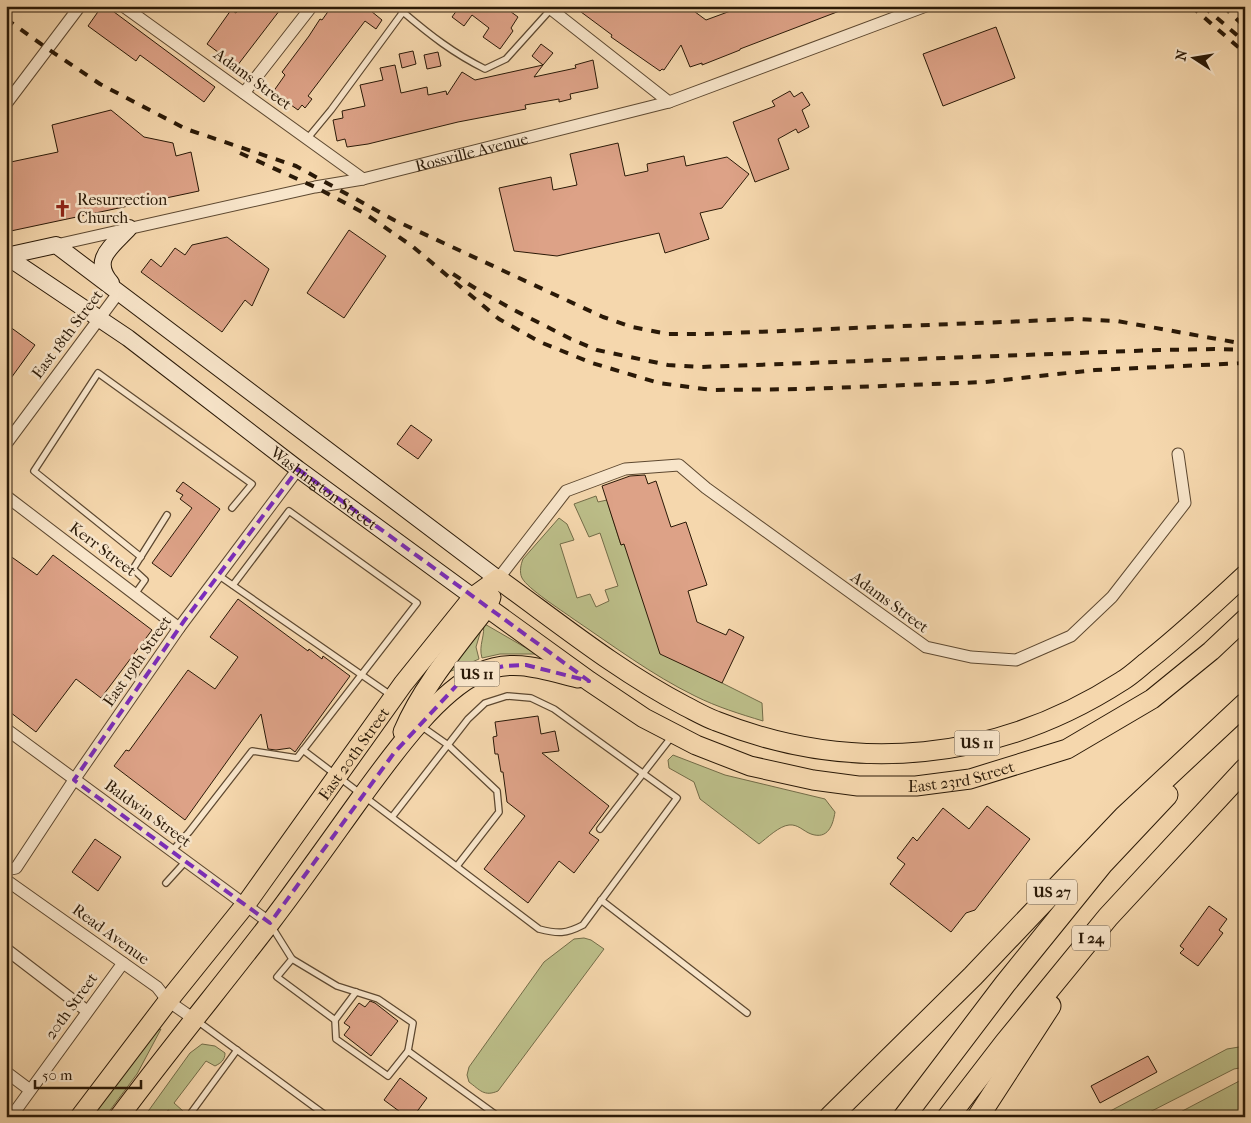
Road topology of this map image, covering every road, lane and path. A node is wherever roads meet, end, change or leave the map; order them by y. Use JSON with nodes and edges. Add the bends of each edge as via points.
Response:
{"nodes":[{"id":1,"x":80,"y":6,"type":"edge"},
{"id":2,"x":123,"y":6,"type":"edge"},
{"id":3,"x":312,"y":6,"type":"edge"},
{"id":4,"x":396,"y":6,"type":"edge"},
{"id":5,"x":926,"y":6,"type":"edge"},
{"id":6,"x":550,"y":7,"type":"edge"},
{"id":7,"x":404,"y":12,"type":"junction"},
{"id":8,"x":244,"y":93,"type":"junction"},
{"id":9,"x":669,"y":102,"type":"junction"},
{"id":10,"x":6,"y":104,"type":"edge"},
{"id":11,"x":307,"y":139,"type":"junction"},
{"id":12,"x":363,"y":179,"type":"junction"},
{"id":13,"x":130,"y":228,"type":"junction"},
{"id":14,"x":56,"y":245,"type":"junction"},
{"id":15,"x":6,"y":256,"type":"edge"},
{"id":16,"x":118,"y":292,"type":"junction"},
{"id":17,"x":99,"y":319,"type":"junction"},
{"id":18,"x":6,"y":444,"type":"edge"},
{"id":19,"x":1178,"y":454,"type":"dead end"},
{"id":20,"x":679,"y":465,"type":"joint"},
{"id":21,"x":298,"y":469,"type":"junction"},
{"id":22,"x":6,"y":496,"type":"edge"},
{"id":23,"x":232,"y":508,"type":"dead end"},
{"id":24,"x":167,"y":515,"type":"dead end"},
{"id":25,"x":142,"y":557,"type":"junction"},
{"id":26,"x":218,"y":575,"type":"junction"},
{"id":27,"x":1245,"y":575,"type":"edge"},
{"id":28,"x":498,"y":579,"type":"junction"},
{"id":29,"x":233,"y":585,"type":"junction"},
{"id":30,"x":135,"y":594,"type":"junction"},
{"id":31,"x":480,"y":602,"type":"junction"},
{"id":32,"x":1245,"y":619,"type":"edge"},
{"id":33,"x":179,"y":628,"type":"junction"},
{"id":34,"x":361,"y":674,"type":"junction"},
{"id":35,"x":589,"y":681,"type":"junction"},
{"id":36,"x":394,"y":697,"type":"junction"},
{"id":37,"x":668,"y":697,"type":"joint"},
{"id":38,"x":1245,"y":704,"type":"edge"},
{"id":39,"x":1245,"y":713,"type":"edge"},
{"id":40,"x":644,"y":718,"type":"joint"},
{"id":41,"x":419,"y":725,"type":"junction"},
{"id":42,"x":6,"y":729,"type":"edge"},
{"id":43,"x":674,"y":733,"type":"junction"},
{"id":44,"x":448,"y":745,"type":"junction"},
{"id":45,"x":303,"y":750,"type":"junction"},
{"id":46,"x":394,"y":753,"type":"junction"},
{"id":47,"x":1245,"y":770,"type":"edge"},
{"id":48,"x":643,"y":773,"type":"junction"},
{"id":49,"x":338,"y":776,"type":"junction"},
{"id":50,"x":74,"y":780,"type":"junction"},
{"id":51,"x":364,"y":795,"type":"junction"},
{"id":52,"x":392,"y":817,"type":"junction"},
{"id":53,"x":600,"y":829,"type":"dead end"},
{"id":54,"x":172,"y":851,"type":"junction"},
{"id":55,"x":186,"y":861,"type":"junction"},
{"id":56,"x":457,"y":866,"type":"junction"},
{"id":57,"x":6,"y":870,"type":"edge"},
{"id":58,"x":6,"y":880,"type":"edge"},
{"id":59,"x":166,"y":883,"type":"dead end"},
{"id":60,"x":601,"y":900,"type":"junction"},
{"id":61,"x":246,"y":904,"type":"junction"},
{"id":62,"x":1108,"y":917,"type":"junction"},
{"id":63,"x":270,"y":923,"type":"junction"},
{"id":64,"x":6,"y":948,"type":"edge"},
{"id":65,"x":292,"y":959,"type":"junction"},
{"id":66,"x":123,"y":963,"type":"junction"},
{"id":67,"x":356,"y":992,"type":"junction"},
{"id":68,"x":168,"y":1002,"type":"junction"},
{"id":69,"x":88,"y":1011,"type":"junction"},
{"id":70,"x":747,"y":1013,"type":"dead end"},
{"id":71,"x":194,"y":1019,"type":"junction"},
{"id":72,"x":335,"y":1020,"type":"junction"},
{"id":73,"x":237,"y":1050,"type":"junction"},
{"id":74,"x":408,"y":1051,"type":"junction"},
{"id":75,"x":6,"y":1072,"type":"edge"},
{"id":76,"x":863,"y":1084,"type":"junction"},
{"id":77,"x":30,"y":1090,"type":"junction"},
{"id":78,"x":11,"y":1117,"type":"edge"},
{"id":79,"x":80,"y":1117,"type":"edge"},
{"id":80,"x":119,"y":1117,"type":"edge"},
{"id":81,"x":188,"y":1117,"type":"edge"},
{"id":82,"x":328,"y":1117,"type":"edge"},
{"id":83,"x":500,"y":1117,"type":"edge"},
{"id":84,"x":817,"y":1117,"type":"edge"},
{"id":85,"x":830,"y":1117,"type":"edge"},
{"id":86,"x":904,"y":1117,"type":"edge"},
{"id":87,"x":948,"y":1117,"type":"edge"},
{"id":88,"x":978,"y":1117,"type":"edge"}],
"edges":[{"from":1,"to":10,"type":"street"},
{"from":2,"to":8,"type":"street","name":"Adams Street"},
{"from":3,"to":8,"type":"street"},
{"from":4,"to":7,"type":"lane"},
{"from":5,"to":9,"type":"street","name":"Rossville Avenue"},
{"from":6,"to":7,"type":"lane","via":[[506,60],[485,69],[459,56]]},
{"from":6,"to":9,"type":"street"},
{"from":7,"to":11,"type":"lane"},
{"from":8,"to":11,"type":"street","name":"Adams Street"},
{"from":9,"to":12,"type":"street","name":"Rossville Avenue"},
{"from":11,"to":12,"type":"street","name":"Adams Street"},
{"from":12,"to":13,"type":"street","name":"Rossville Avenue"},
{"from":13,"to":14,"type":"street","name":"Rossville Avenue"},
{"from":13,"to":16,"type":"street","via":[[105,254],[101,266],[104,276]]},
{"from":14,"to":15,"type":"street","name":"Rossville Avenue"},
{"from":14,"to":16,"type":"street","name":"Washington Street"},
{"from":15,"to":17,"type":"street","name":"Washington Street"},
{"from":16,"to":17,"type":"street","name":"East 18th Street"},
{"from":16,"to":28,"type":"street","name":"Washington Street"},
{"from":17,"to":18,"type":"street","name":"East 18th Street"},
{"from":17,"to":21,"type":"street","name":"Washington Street"},
{"from":19,"to":20,"type":"street","name":"Adams Street","via":[[1185,503],[1139,563],[1112,597],[1071,636],[1016,660],[971,657],[926,647]]},
{"from":20,"to":28,"type":"street","name":"East 20th Street","via":[[624,469],[566,491]]},
{"from":21,"to":26,"type":"street","name":"East 19th Street"},
{"from":21,"to":31,"type":"street","name":"Washington Street"},
{"from":22,"to":30,"type":"street","name":"Kerr Street"},
{"from":23,"to":25,"type":"lane","via":[[252,484],[98,373],[34,470]]},
{"from":24,"to":25,"type":"lane"},
{"from":25,"to":30,"type":"lane","via":[[133,569],[145,580]]},
{"from":26,"to":29,"type":"lane"},
{"from":26,"to":33,"type":"street","name":"East 19th Street"},
{"from":27,"to":37,"type":"main road","name":"East 23rd Street","number":"US 11","via":[[1180,636],[1124,680],[1068,712],[1021,731],[965,746],[913,753],[863,754],[815,749],[766,738],[714,720]]},
{"from":28,"to":31,"type":"main road","name":"East 20th Street"},
{"from":28,"to":37,"type":"main road","name":"Washington Street","number":"US 11","via":[[623,670]]},
{"from":29,"to":34,"type":"lane"},
{"from":29,"to":34,"type":"lane","via":[[289,511],[417,603]]},
{"from":30,"to":33,"type":"street","name":"Kerr Street"},
{"from":31,"to":35,"type":"main road","name":"Washington Street"},
{"from":31,"to":36,"type":"main road","name":"East 20th Street"},
{"from":31,"to":46,"type":"main road","via":[[408,721]]},
{"from":32,"to":43,"type":"main road","name":"East 23rd Street","number":"US 11","via":[[1152,699],[1076,744],[970,779],[916,786],[858,786],[813,780],[750,766]]},
{"from":33,"to":50,"type":"street","name":"East 19th Street"},
{"from":34,"to":36,"type":"lane"},
{"from":34,"to":45,"type":"lane"},
{"from":35,"to":40,"type":"main road","name":"Washington Street","number":"US 11"},
{"from":35,"to":41,"type":"main road","number":"US 11","via":[[526,665],[480,672],[457,686]]},
{"from":36,"to":49,"type":"main road","name":"East 20th Street"},
{"from":38,"to":76,"type":"highway","number":"US 27","via":[[1124,817],[973,976]]},
{"from":39,"to":86,"type":"highway","number":"I 24","via":[[1103,863],[1005,984]]},
{"from":40,"to":43,"type":"main road","name":"East 23rd Street","number":"US 11"},
{"from":41,"to":44,"type":"lane"},
{"from":41,"to":46,"type":"main road","number":"US 11"},
{"from":42,"to":50,"type":"street","name":"Baldwin Street"},
{"from":43,"to":48,"type":"lane"},
{"from":44,"to":48,"type":"lane","via":[[485,703],[507,696],[531,698],[554,709]]},
{"from":44,"to":52,"type":"lane"},
{"from":44,"to":56,"type":"lane","via":[[497,791],[499,812]]},
{"from":45,"to":49,"type":"lane"},
{"from":45,"to":54,"type":"lane","via":[[297,758],[252,751]]},
{"from":46,"to":51,"type":"main road","name":"East 20th Street","number":"US 11"},
{"from":47,"to":62,"type":"highway","number":"I 24"},
{"from":48,"to":53,"type":"lane"},
{"from":48,"to":60,"type":"lane","via":[[677,798]]},
{"from":49,"to":51,"type":"lane"},
{"from":49,"to":61,"type":"main road","name":"East 20th Street"},
{"from":50,"to":54,"type":"street","name":"Baldwin Street"},
{"from":50,"to":57,"type":"street","name":"East 19th Street","via":[[16,868]]},
{"from":51,"to":52,"type":"lane"},
{"from":51,"to":63,"type":"main road","name":"East 20th Street","number":"US 11"},
{"from":52,"to":56,"type":"lane"},
{"from":54,"to":55,"type":"street","name":"Baldwin Street"},
{"from":55,"to":59,"type":"lane"},
{"from":55,"to":61,"type":"street","name":"Baldwin Street"},
{"from":56,"to":60,"type":"lane","via":[[539,929],[554,933],[570,932],[583,925]]},
{"from":58,"to":66,"type":"street","name":"Read Avenue"},
{"from":60,"to":70,"type":"lane"},
{"from":61,"to":63,"type":"street","name":"Baldwin Street"},
{"from":61,"to":68,"type":"main road","name":"East 20th Street"},
{"from":62,"to":87,"type":"highway","number":"I 24"},
{"from":62,"to":88,"type":"highway"},
{"from":63,"to":65,"type":"lane"},
{"from":63,"to":71,"type":"main road","name":"East 20th Street","number":"US 11"},
{"from":64,"to":69,"type":"street"},
{"from":65,"to":67,"type":"lane","via":[[337,986]]},
{"from":65,"to":72,"type":"lane","via":[[277,977]]},
{"from":66,"to":68,"type":"street","name":"Read Avenue","via":[[157,987]]},
{"from":66,"to":69,"type":"street","name":"20th Street"},
{"from":67,"to":72,"type":"lane"},
{"from":67,"to":74,"type":"lane","via":[[378,999],[413,1023]]},
{"from":68,"to":71,"type":"street","name":"Read Avenue"},
{"from":68,"to":79,"type":"main road","name":"East 20th Street"},
{"from":69,"to":77,"type":"street","name":"20th Street"},
{"from":71,"to":73,"type":"lane"},
{"from":71,"to":80,"type":"main road","name":"East 20th Street","number":"US 11"},
{"from":72,"to":74,"type":"lane","via":[[336,1039],[388,1076]]},
{"from":73,"to":81,"type":"lane"},
{"from":73,"to":82,"type":"lane"},
{"from":74,"to":83,"type":"lane"},
{"from":75,"to":77,"type":"street"},
{"from":76,"to":84,"type":"highway"},
{"from":76,"to":85,"type":"highway","number":"US 27"},
{"from":77,"to":78,"type":"street","name":"20th Street"}]}
